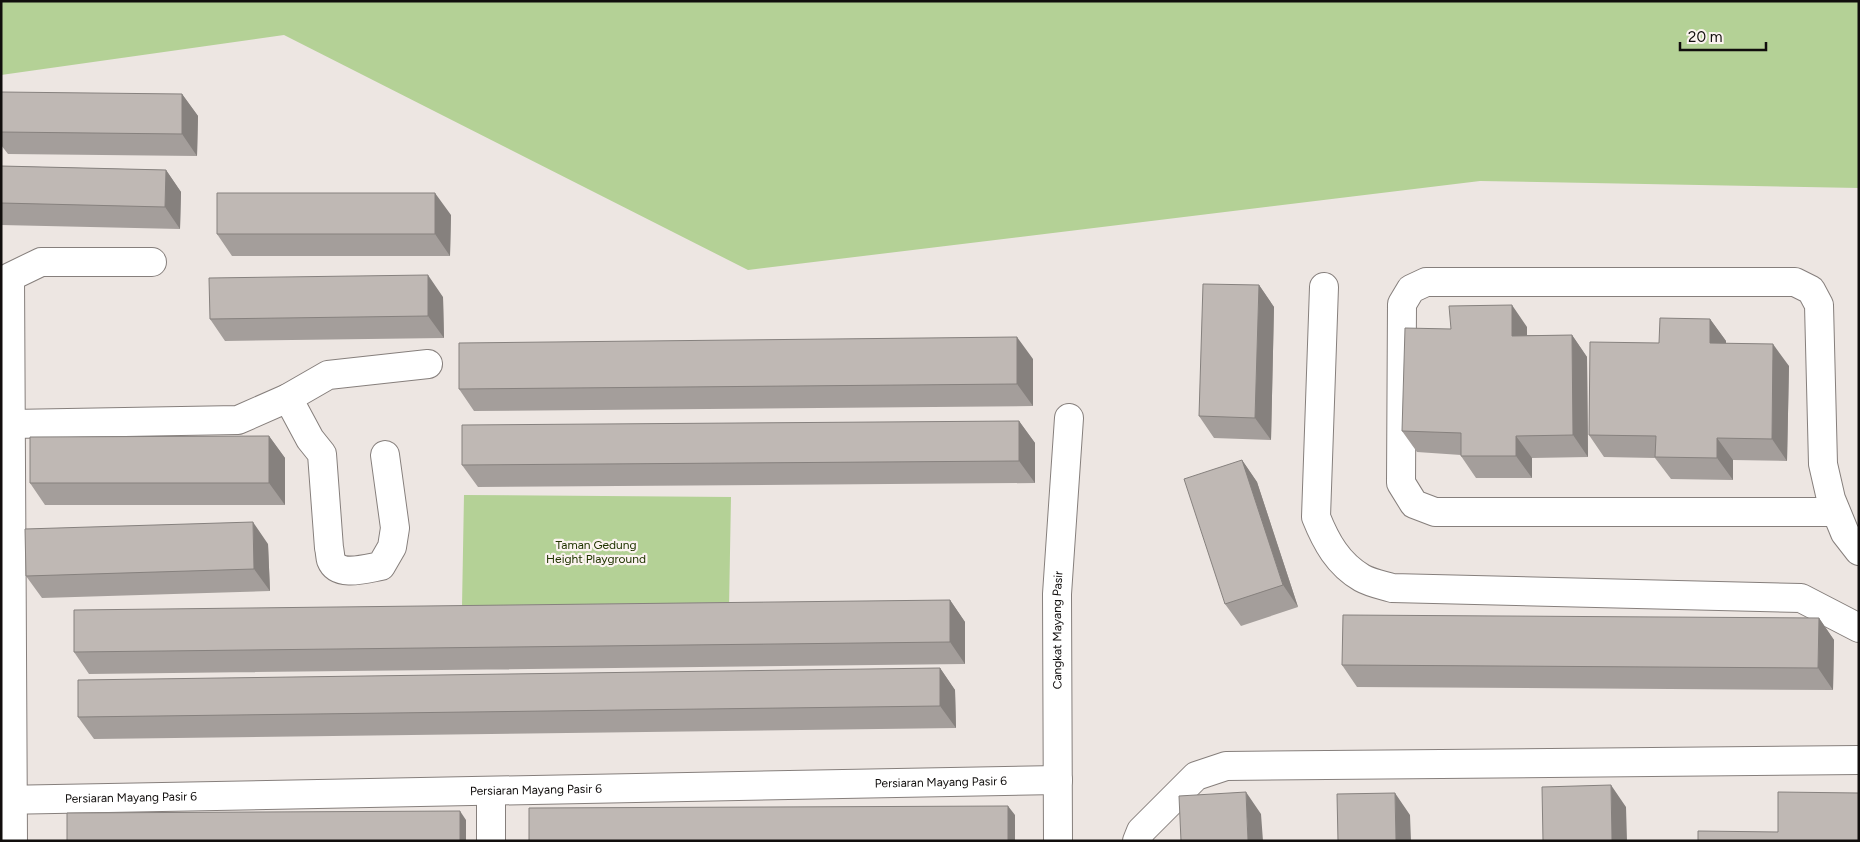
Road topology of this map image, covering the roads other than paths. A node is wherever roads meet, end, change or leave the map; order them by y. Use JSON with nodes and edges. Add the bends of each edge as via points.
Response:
{"nodes":[{"id":1,"x":152,"y":262,"type":"dead end"},
{"id":2,"x":1324,"y":287,"type":"dead end"},
{"id":3,"x":428,"y":364,"type":"dead end"},
{"id":4,"x":288,"y":398,"type":"junction"},
{"id":5,"x":1069,"y":418,"type":"dead end"},
{"id":6,"x":11,"y":424,"type":"junction"},
{"id":7,"x":385,"y":455,"type":"dead end"},
{"id":8,"x":1836,"y":512,"type":"junction"},
{"id":9,"x":1859,"y":551,"type":"edge"},
{"id":10,"x":1859,"y":628,"type":"edge"},
{"id":11,"x":1859,"y":760,"type":"edge"},
{"id":12,"x":1058,"y":780,"type":"junction"},
{"id":13,"x":490,"y":791,"type":"junction"},
{"id":14,"x":7,"y":800,"type":"edge"},
{"id":15,"x":13,"y":841,"type":"edge"},
{"id":16,"x":491,"y":841,"type":"edge"},
{"id":17,"x":1058,"y":841,"type":"edge"},
{"id":18,"x":1137,"y":841,"type":"edge"}],
"edges":[{"from":1,"to":6,"type":"street","via":[[41,262],[10,277]]},
{"from":2,"to":10,"type":"street","via":[[1316,517],[1326,542],[1342,563],[1363,579],[1392,588],[1801,598]]},
{"from":3,"to":4,"type":"street","via":[[328,375]]},
{"from":4,"to":6,"type":"street","via":[[238,420]]},
{"from":4,"to":7,"type":"street","via":[[322,454],[329,548],[331,561],[338,569],[381,566],[392,548],[395,528]]},
{"from":5,"to":12,"type":"street","name":"Cangkat Mayang Pasir","via":[[1057,594]]},
{"from":6,"to":14,"type":"street"},
{"from":8,"to":8,"type":"street","via":[[1823,464],[1819,305],[1811,290],[1795,282],[1426,282],[1411,289],[1402,304],[1401,483],[1414,504],[1435,512]]},
{"from":8,"to":9,"type":"street","via":[[1845,533]]},
{"from":11,"to":18,"type":"street","via":[[1226,766],[1196,776],[1142,831]]},
{"from":12,"to":13,"type":"street","name":"Persiaran Mayang Pasir 6"},
{"from":12,"to":17,"type":"street","name":"Cangkat Mayang Pasir"},
{"from":13,"to":14,"type":"street","name":"Persiaran Mayang Pasir 6"},
{"from":13,"to":16,"type":"street"},
{"from":14,"to":15,"type":"street"}]}
